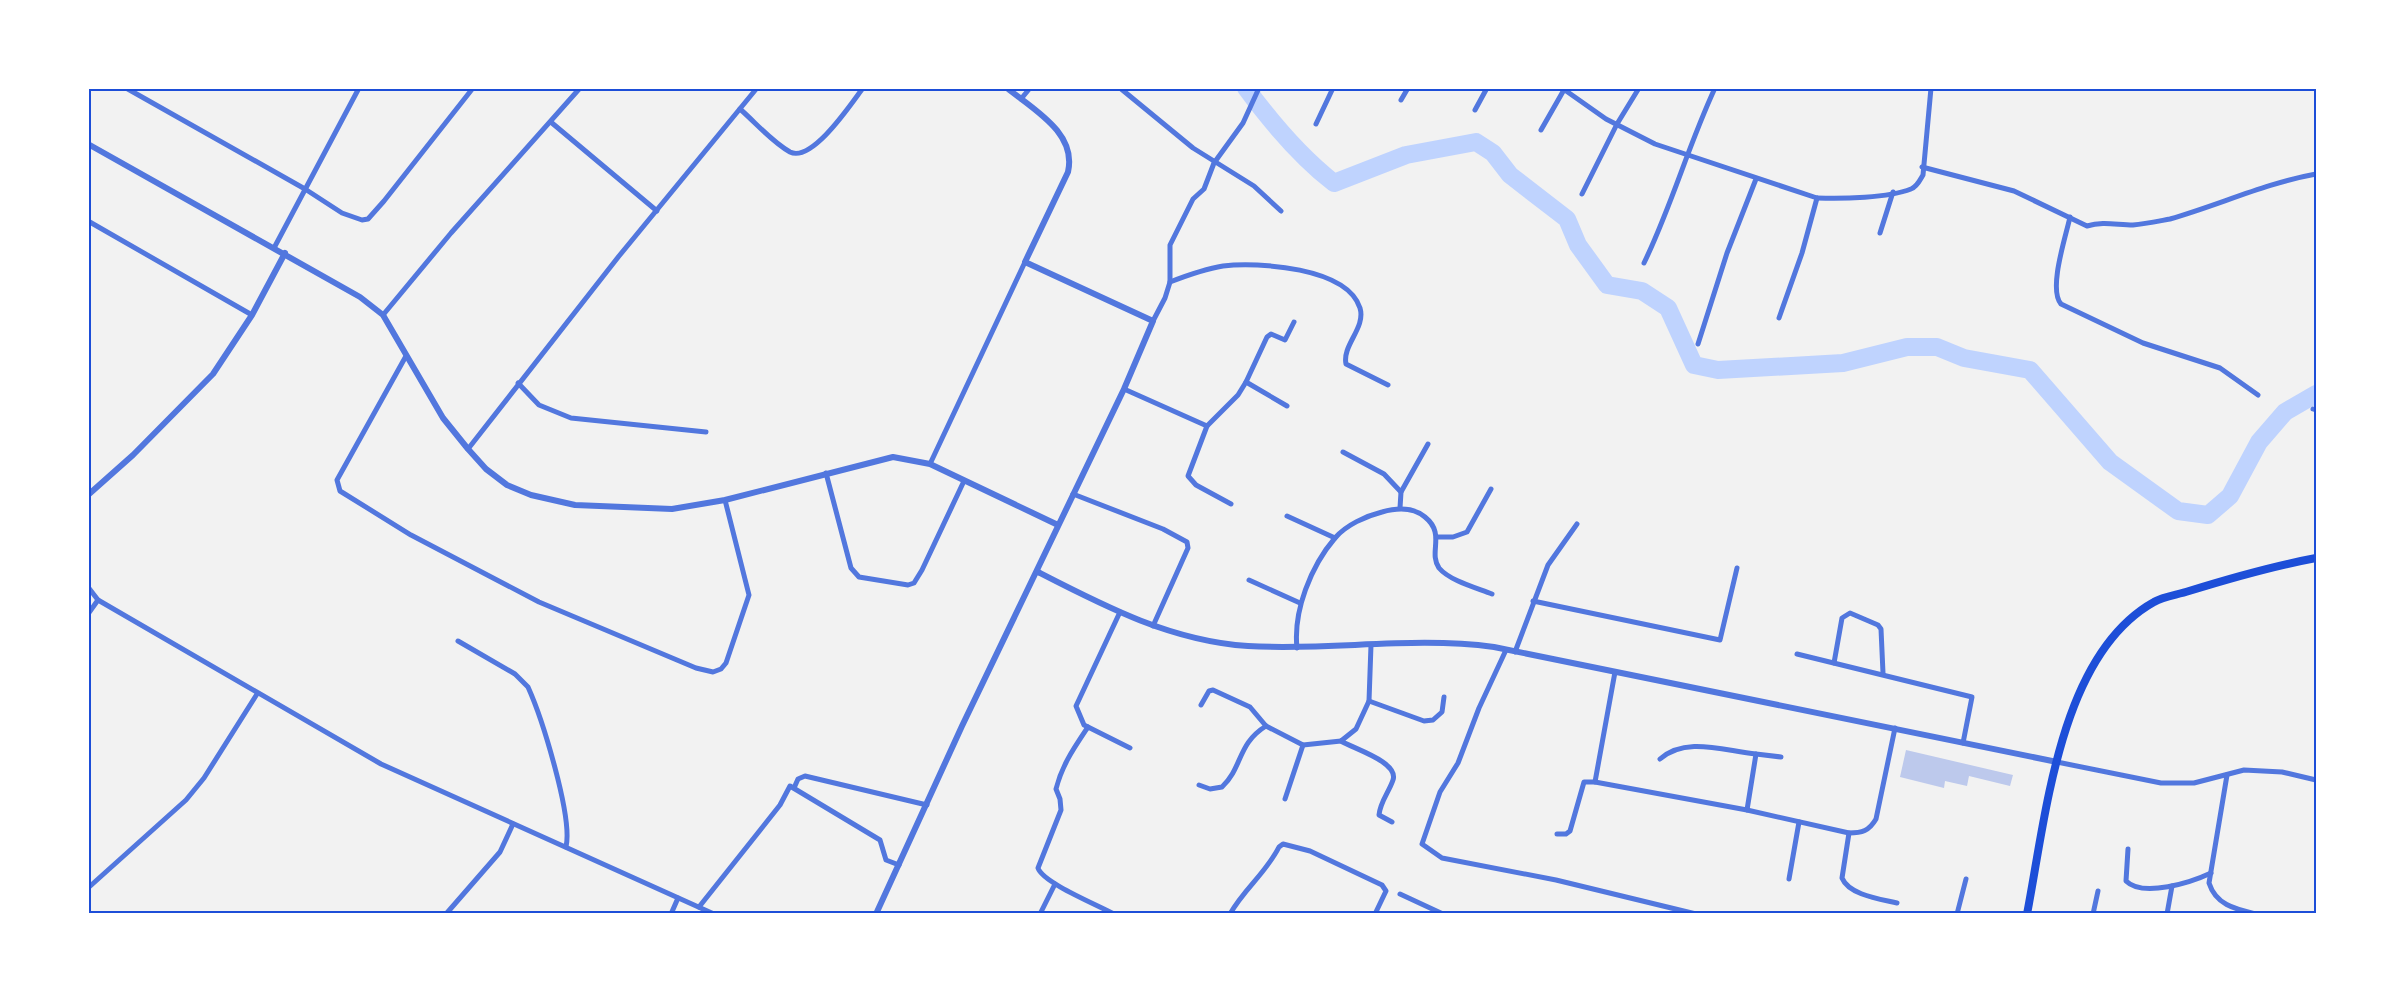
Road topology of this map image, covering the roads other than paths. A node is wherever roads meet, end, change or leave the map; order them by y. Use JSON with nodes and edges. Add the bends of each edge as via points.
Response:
{"nodes":[{"id":1,"x":126,"y":88,"type":"edge"},
{"id":2,"x":359,"y":88,"type":"edge"},
{"id":3,"x":473,"y":88,"type":"edge"},
{"id":4,"x":580,"y":88,"type":"edge"},
{"id":5,"x":757,"y":88,"type":"edge"},
{"id":6,"x":863,"y":88,"type":"edge"},
{"id":7,"x":1007,"y":88,"type":"edge"},
{"id":8,"x":1030,"y":88,"type":"edge"},
{"id":9,"x":1120,"y":88,"type":"edge"},
{"id":10,"x":1259,"y":88,"type":"edge"},
{"id":11,"x":1333,"y":88,"type":"edge"},
{"id":12,"x":1408,"y":88,"type":"edge"},
{"id":13,"x":1487,"y":88,"type":"edge"},
{"id":14,"x":1638,"y":88,"type":"edge"},
{"id":15,"x":1715,"y":88,"type":"edge"},
{"id":16,"x":1931,"y":88,"type":"edge"},
{"id":17,"x":1564,"y":89,"type":"edge"},
{"id":18,"x":1021,"y":99,"type":"junction"},
{"id":19,"x":1401,"y":100,"type":"dead end"},
{"id":20,"x":740,"y":109,"type":"junction"},
{"id":21,"x":1475,"y":110,"type":"dead end"},
{"id":22,"x":552,"y":123,"type":"junction"},
{"id":23,"x":1316,"y":124,"type":"dead end"},
{"id":24,"x":1617,"y":124,"type":"junction"},
{"id":25,"x":1541,"y":130,"type":"dead end"},
{"id":26,"x":88,"y":144,"type":"edge"},
{"id":27,"x":1688,"y":155,"type":"junction"},
{"id":28,"x":1214,"y":163,"type":"junction"},
{"id":29,"x":1922,"y":167,"type":"junction"},
{"id":30,"x":2316,"y":174,"type":"edge"},
{"id":31,"x":1756,"y":178,"type":"junction"},
{"id":32,"x":304,"y":189,"type":"junction"},
{"id":33,"x":1893,"y":192,"type":"junction"},
{"id":34,"x":1582,"y":194,"type":"dead end"},
{"id":35,"x":1817,"y":198,"type":"junction"},
{"id":36,"x":657,"y":211,"type":"junction"},
{"id":37,"x":1281,"y":211,"type":"dead end"},
{"id":38,"x":2070,"y":217,"type":"junction"},
{"id":39,"x":88,"y":221,"type":"edge"},
{"id":40,"x":1880,"y":233,"type":"dead end"},
{"id":41,"x":274,"y":248,"type":"junction"},
{"id":42,"x":285,"y":253,"type":"junction"},
{"id":43,"x":1025,"y":262,"type":"junction"},
{"id":44,"x":1644,"y":263,"type":"dead end"},
{"id":45,"x":1170,"y":282,"type":"junction"},
{"id":46,"x":252,"y":315,"type":"junction"},
{"id":47,"x":383,"y":315,"type":"junction"},
{"id":48,"x":1779,"y":318,"type":"dead end"},
{"id":49,"x":1153,"y":321,"type":"junction"},
{"id":50,"x":1294,"y":322,"type":"dead end"},
{"id":51,"x":1698,"y":344,"type":"dead end"},
{"id":52,"x":406,"y":356,"type":"junction"},
{"id":53,"x":1246,"y":382,"type":"junction"},
{"id":54,"x":518,"y":383,"type":"junction"},
{"id":55,"x":1388,"y":384,"type":"dead end"},
{"id":56,"x":1124,"y":389,"type":"junction"},
{"id":57,"x":2258,"y":395,"type":"dead end"},
{"id":58,"x":1287,"y":406,"type":"dead end"},
{"id":59,"x":1207,"y":426,"type":"junction"},
{"id":60,"x":706,"y":432,"type":"dead end"},
{"id":61,"x":1428,"y":444,"type":"dead end"},
{"id":62,"x":468,"y":449,"type":"junction"},
{"id":63,"x":1343,"y":453,"type":"dead end"},
{"id":64,"x":930,"y":464,"type":"junction"},
{"id":65,"x":826,"y":473,"type":"junction"},
{"id":66,"x":964,"y":481,"type":"junction"},
{"id":67,"x":1491,"y":489,"type":"dead end"},
{"id":68,"x":1401,"y":492,"type":"junction"},
{"id":69,"x":1073,"y":494,"type":"junction"},
{"id":70,"x":88,"y":495,"type":"edge"},
{"id":71,"x":725,"y":500,"type":"junction"},
{"id":72,"x":1231,"y":504,"type":"dead end"},
{"id":73,"x":1400,"y":508,"type":"junction"},
{"id":74,"x":1287,"y":516,"type":"dead end"},
{"id":75,"x":1577,"y":524,"type":"dead end"},
{"id":76,"x":1058,"y":525,"type":"junction"},
{"id":77,"x":1437,"y":537,"type":"junction"},
{"id":78,"x":1335,"y":538,"type":"junction"},
{"id":79,"x":2316,"y":558,"type":"edge"},
{"id":80,"x":1737,"y":568,"type":"dead end"},
{"id":81,"x":1038,"y":572,"type":"junction"},
{"id":82,"x":1249,"y":580,"type":"dead end"},
{"id":83,"x":88,"y":587,"type":"edge"},
{"id":84,"x":1492,"y":594,"type":"dead end"},
{"id":85,"x":98,"y":600,"type":"junction"},
{"id":86,"x":1533,"y":601,"type":"junction"},
{"id":87,"x":1300,"y":603,"type":"junction"},
{"id":88,"x":1120,"y":612,"type":"junction"},
{"id":89,"x":88,"y":614,"type":"edge"},
{"id":90,"x":1153,"y":626,"type":"junction"},
{"id":91,"x":458,"y":641,"type":"dead end"},
{"id":92,"x":1371,"y":645,"type":"junction"},
{"id":93,"x":1296,"y":648,"type":"junction"},
{"id":94,"x":1506,"y":650,"type":"junction"},
{"id":95,"x":1515,"y":652,"type":"junction"},
{"id":96,"x":1797,"y":654,"type":"dead end"},
{"id":97,"x":1834,"y":663,"type":"junction"},
{"id":98,"x":1615,"y":672,"type":"junction"},
{"id":99,"x":1883,"y":673,"type":"junction"},
{"id":100,"x":257,"y":694,"type":"junction"},
{"id":101,"x":1444,"y":697,"type":"dead end"},
{"id":102,"x":1368,"y":701,"type":"junction"},
{"id":103,"x":1201,"y":705,"type":"dead end"},
{"id":104,"x":1266,"y":726,"type":"junction"},
{"id":105,"x":1088,"y":727,"type":"junction"},
{"id":106,"x":1895,"y":728,"type":"junction"},
{"id":107,"x":1341,"y":741,"type":"junction"},
{"id":108,"x":1963,"y":743,"type":"junction"},
{"id":109,"x":1304,"y":745,"type":"junction"},
{"id":110,"x":1130,"y":748,"type":"dead end"},
{"id":111,"x":1756,"y":754,"type":"junction"},
{"id":112,"x":1780,"y":757,"type":"dead end"},
{"id":113,"x":1660,"y":759,"type":"dead end"},
{"id":114,"x":2057,"y":762,"type":"junction"},
{"id":115,"x":2227,"y":775,"type":"junction"},
{"id":116,"x":2316,"y":780,"type":"edge"},
{"id":117,"x":1595,"y":782,"type":"junction"},
{"id":118,"x":1199,"y":785,"type":"dead end"},
{"id":119,"x":794,"y":788,"type":"junction"},
{"id":120,"x":1285,"y":799,"type":"dead end"},
{"id":121,"x":927,"y":805,"type":"junction"},
{"id":122,"x":1747,"y":810,"type":"junction"},
{"id":123,"x":1392,"y":822,"type":"dead end"},
{"id":124,"x":1799,"y":822,"type":"junction"},
{"id":125,"x":513,"y":824,"type":"junction"},
{"id":126,"x":1849,"y":833,"type":"junction"},
{"id":127,"x":1557,"y":834,"type":"dead end"},
{"id":128,"x":566,"y":847,"type":"junction"},
{"id":129,"x":2128,"y":849,"type":"dead end"},
{"id":130,"x":899,"y":865,"type":"junction"},
{"id":131,"x":2211,"y":873,"type":"junction"},
{"id":132,"x":1789,"y":879,"type":"dead end"},
{"id":133,"x":1966,"y":879,"type":"dead end"},
{"id":134,"x":1055,"y":884,"type":"junction"},
{"id":135,"x":2172,"y":886,"type":"junction"},
{"id":136,"x":88,"y":888,"type":"edge"},
{"id":137,"x":2098,"y":891,"type":"dead end"},
{"id":138,"x":1400,"y":894,"type":"dead end"},
{"id":139,"x":678,"y":898,"type":"junction"},
{"id":140,"x":1897,"y":903,"type":"dead end"},
{"id":141,"x":699,"y":907,"type":"junction"},
{"id":142,"x":446,"y":914,"type":"edge"},
{"id":143,"x":671,"y":914,"type":"edge"},
{"id":144,"x":714,"y":914,"type":"edge"},
{"id":145,"x":876,"y":914,"type":"edge"},
{"id":146,"x":1040,"y":914,"type":"edge"},
{"id":147,"x":1114,"y":914,"type":"edge"},
{"id":148,"x":1230,"y":914,"type":"edge"},
{"id":149,"x":1375,"y":914,"type":"edge"},
{"id":150,"x":1443,"y":914,"type":"edge"},
{"id":151,"x":1696,"y":914,"type":"edge"},
{"id":152,"x":1957,"y":914,"type":"edge"},
{"id":153,"x":2027,"y":914,"type":"edge"},
{"id":154,"x":2093,"y":914,"type":"edge"},
{"id":155,"x":2167,"y":914,"type":"edge"},
{"id":156,"x":2256,"y":914,"type":"edge"}],
"edges":[{"from":1,"to":32,"type":"street"},
{"from":2,"to":32,"type":"street"},
{"from":3,"to":32,"type":"street","via":[[368,219],[354,219]]},
{"from":4,"to":22,"type":"street"},
{"from":5,"to":20,"type":"street"},
{"from":6,"to":20,"type":"street","via":[[816,145],[798,154],[784,147]]},
{"from":7,"to":18,"type":"street"},
{"from":8,"to":18,"type":"street"},
{"from":9,"to":28,"type":"street"},
{"from":10,"to":28,"type":"street","via":[[1243,123]]},
{"from":11,"to":23,"type":"street"},
{"from":12,"to":19,"type":"street"},
{"from":13,"to":21,"type":"street"},
{"from":14,"to":24,"type":"street"},
{"from":15,"to":27,"type":"street"},
{"from":16,"to":29,"type":"street"},
{"from":17,"to":24,"type":"street"},
{"from":17,"to":25,"type":"street"},
{"from":18,"to":43,"type":"street","via":[[1058,131],[1071,158]]},
{"from":20,"to":36,"type":"street"},
{"from":22,"to":36,"type":"street"},
{"from":22,"to":47,"type":"street","via":[[451,233]]},
{"from":24,"to":27,"type":"street","via":[[1655,144]]},
{"from":24,"to":34,"type":"street"},
{"from":26,"to":41,"type":"street"},
{"from":27,"to":31,"type":"street"},
{"from":27,"to":44,"type":"street","via":[[1668,214]]},
{"from":28,"to":37,"type":"street","via":[[1254,186]]},
{"from":28,"to":45,"type":"street","via":[[1204,189],[1193,199],[1170,245]]},
{"from":29,"to":33,"type":"street","via":[[1923,175],[1917,185]]},
{"from":29,"to":38,"type":"street","via":[[2014,191]]},
{"from":30,"to":38,"type":"street","via":[[2289,179],[2217,206],[2135,225],[2087,226]]},
{"from":31,"to":35,"type":"street"},
{"from":31,"to":51,"type":"street"},
{"from":32,"to":41,"type":"street"},
{"from":33,"to":35,"type":"street"},
{"from":33,"to":40,"type":"street"},
{"from":35,"to":48,"type":"street"},
{"from":36,"to":54,"type":"street"},
{"from":38,"to":57,"type":"street","via":[[2055,293],[2061,304],[2143,343],[2220,368]]},
{"from":39,"to":46,"type":"street"},
{"from":41,"to":42,"type":"street"},
{"from":42,"to":46,"type":"street"},
{"from":42,"to":47,"type":"street","via":[[333,279]]},
{"from":43,"to":49,"type":"street"},
{"from":43,"to":64,"type":"street"},
{"from":45,"to":49,"type":"street"},
{"from":45,"to":55,"type":"street","via":[[1197,271],[1258,265],[1291,268],[1343,286],[1358,303],[1361,319],[1346,364]]},
{"from":46,"to":70,"type":"street","via":[[213,374]]},
{"from":47,"to":52,"type":"street"},
{"from":49,"to":56,"type":"street"},
{"from":50,"to":53,"type":"street","via":[[1285,340],[1271,334],[1267,337]]},
{"from":52,"to":62,"type":"street","via":[[443,418]]},
{"from":52,"to":71,"type":"street","via":[[337,480],[340,491],[411,535],[539,602],[712,672],[721,669],[730,655],[749,595]]},
{"from":53,"to":58,"type":"street"},
{"from":53,"to":59,"type":"street"},
{"from":54,"to":60,"type":"street","via":[[539,405],[571,418]]},
{"from":54,"to":62,"type":"street"},
{"from":56,"to":59,"type":"street"},
{"from":56,"to":69,"type":"street"},
{"from":59,"to":72,"type":"street","via":[[1188,476],[1196,485]]},
{"from":61,"to":68,"type":"street"},
{"from":62,"to":71,"type":"street","via":[[507,485],[553,501],[672,509]]},
{"from":63,"to":68,"type":"street","via":[[1384,474]]},
{"from":64,"to":65,"type":"street","via":[[893,457]]},
{"from":64,"to":66,"type":"street"},
{"from":65,"to":66,"type":"street","via":[[851,568],[859,577],[908,585],[922,570]]},
{"from":65,"to":71,"type":"street"},
{"from":66,"to":76,"type":"street"},
{"from":67,"to":77,"type":"street","via":[[1467,532]]},
{"from":68,"to":73,"type":"street"},
{"from":69,"to":76,"type":"street"},
{"from":69,"to":90,"type":"street","via":[[1187,542],[1188,548]]},
{"from":73,"to":77,"type":"street","via":[[1425,517]]},
{"from":73,"to":78,"type":"street","via":[[1372,515]]},
{"from":74,"to":78,"type":"street"},
{"from":75,"to":86,"type":"street","via":[[1548,565]]},
{"from":76,"to":81,"type":"street"},
{"from":77,"to":84,"type":"street","via":[[1435,559],[1444,572]]},
{"from":78,"to":87,"type":"street"},
{"from":79,"to":114,"type":"main road","via":[[2240,575],[2155,601],[2121,625],[2081,687]]},
{"from":80,"to":86,"type":"street","via":[[1720,640]]},
{"from":81,"to":88,"type":"street"},
{"from":81,"to":121,"type":"street"},
{"from":82,"to":87,"type":"street"},
{"from":83,"to":85,"type":"street"},
{"from":85,"to":89,"type":"street"},
{"from":85,"to":100,"type":"street"},
{"from":86,"to":95,"type":"street"},
{"from":87,"to":93,"type":"street"},
{"from":88,"to":90,"type":"street"},
{"from":88,"to":105,"type":"street","via":[[1077,706],[1080,720]]},
{"from":90,"to":93,"type":"street","via":[[1217,642]]},
{"from":91,"to":128,"type":"street","via":[[515,674],[528,687],[564,799],[569,834]]},
{"from":92,"to":93,"type":"street"},
{"from":92,"to":94,"type":"street","via":[[1458,642]]},
{"from":92,"to":102,"type":"street"},
{"from":94,"to":95,"type":"street"},
{"from":94,"to":151,"type":"street","via":[[1458,762],[1440,792],[1422,844],[1442,858],[1556,880]]},
{"from":95,"to":98,"type":"street"},
{"from":96,"to":97,"type":"street"},
{"from":97,"to":99,"type":"street"},
{"from":97,"to":99,"type":"street","via":[[1842,618],[1850,613],[1881,629]]},
{"from":98,"to":106,"type":"street"},
{"from":98,"to":117,"type":"street"},
{"from":99,"to":108,"type":"street","via":[[1972,697]]},
{"from":100,"to":125,"type":"street","via":[[381,764]]},
{"from":100,"to":136,"type":"street","via":[[186,800]]},
{"from":101,"to":102,"type":"street","via":[[1442,712],[1433,720],[1424,721]]},
{"from":102,"to":107,"type":"street","via":[[1356,729]]},
{"from":103,"to":104,"type":"street","via":[[1213,690],[1250,707]]},
{"from":104,"to":109,"type":"street"},
{"from":104,"to":118,"type":"street","via":[[1244,745],[1222,787],[1210,789]]},
{"from":105,"to":110,"type":"street"},
{"from":105,"to":134,"type":"street","via":[[1064,762],[1056,789],[1061,810],[1038,865],[1040,875]]},
{"from":106,"to":108,"type":"street"},
{"from":106,"to":126,"type":"street","via":[[1876,819],[1861,833]]},
{"from":107,"to":109,"type":"street"},
{"from":107,"to":123,"type":"street","via":[[1387,763],[1393,770],[1394,777],[1379,807],[1379,814]]},
{"from":108,"to":114,"type":"street"},
{"from":109,"to":120,"type":"street"},
{"from":111,"to":112,"type":"street"},
{"from":111,"to":113,"type":"street","via":[[1682,746]]},
{"from":111,"to":122,"type":"street"},
{"from":114,"to":115,"type":"street","via":[[2161,783],[2194,783]]},
{"from":114,"to":153,"type":"main road"},
{"from":115,"to":116,"type":"street","via":[[2254,770]]},
{"from":115,"to":131,"type":"street"},
{"from":117,"to":122,"type":"street"},
{"from":117,"to":127,"type":"street","via":[[1584,782],[1570,831]]},
{"from":119,"to":121,"type":"street","via":[[798,779],[805,776]]},
{"from":119,"to":130,"type":"street","via":[[880,840],[886,860]]},
{"from":119,"to":141,"type":"street","via":[[788,787],[780,805]]},
{"from":121,"to":130,"type":"street"},
{"from":122,"to":124,"type":"street"},
{"from":124,"to":126,"type":"street"},
{"from":124,"to":132,"type":"street"},
{"from":125,"to":128,"type":"street"},
{"from":125,"to":142,"type":"street","via":[[500,852]]},
{"from":126,"to":140,"type":"street","via":[[1844,882],[1871,896]]},
{"from":128,"to":139,"type":"street"},
{"from":129,"to":135,"type":"street","via":[[2126,881],[2130,885]]},
{"from":130,"to":145,"type":"street"},
{"from":131,"to":135,"type":"street"},
{"from":131,"to":156,"type":"street","via":[[2211,890],[2221,902]]},
{"from":133,"to":152,"type":"street"},
{"from":134,"to":146,"type":"street"},
{"from":134,"to":147,"type":"street"},
{"from":135,"to":155,"type":"street"},
{"from":137,"to":154,"type":"street"},
{"from":138,"to":150,"type":"street"},
{"from":139,"to":141,"type":"street"},
{"from":139,"to":143,"type":"street"},
{"from":141,"to":144,"type":"street"},
{"from":148,"to":149,"type":"street","via":[[1283,844],[1311,851],[1382,885],[1386,891]]}]}
